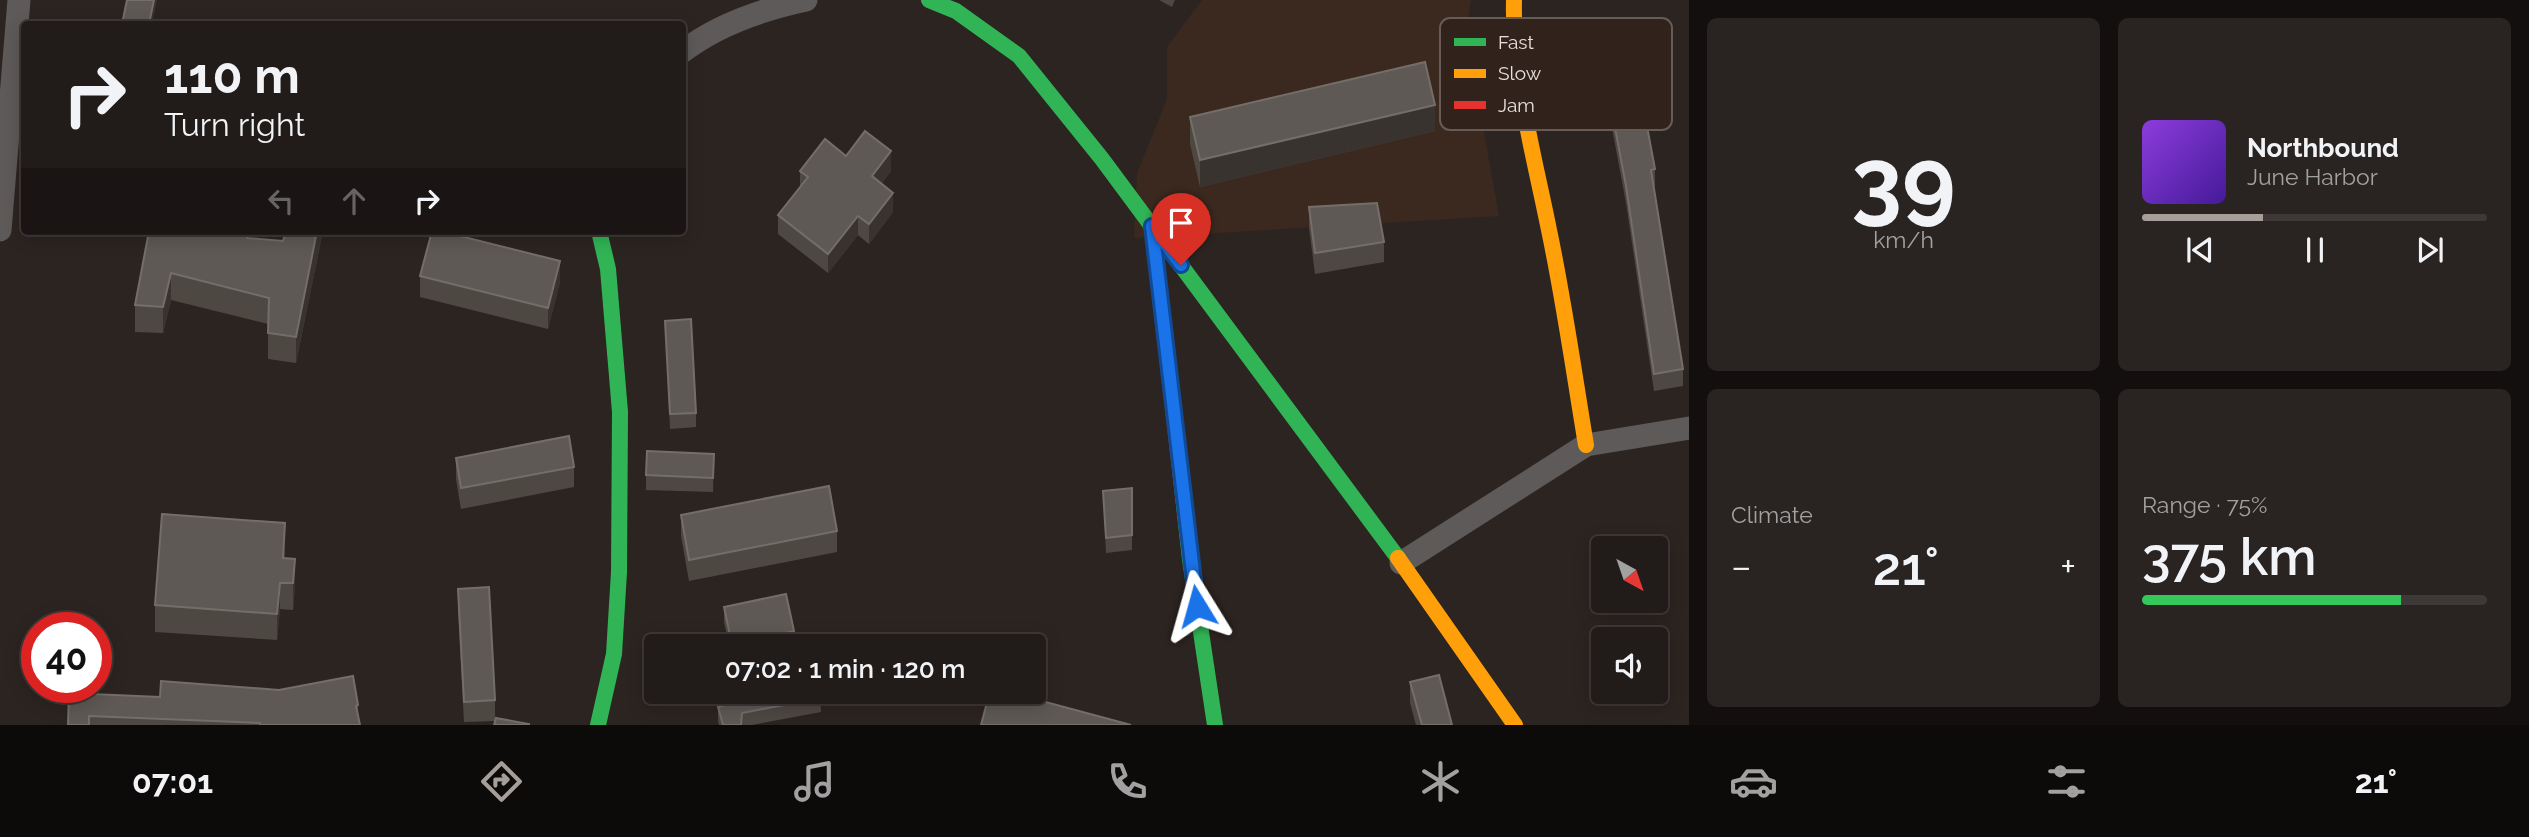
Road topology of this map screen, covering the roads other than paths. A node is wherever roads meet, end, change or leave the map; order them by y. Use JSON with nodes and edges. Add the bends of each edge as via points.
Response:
{"nodes":[{"id":1,"x":19,"y":0,"type":"edge"},
{"id":2,"x":806,"y":0,"type":"edge"},
{"id":3,"x":929,"y":0,"type":"edge"},
{"id":4,"x":1514,"y":0,"type":"edge"},
{"id":5,"x":1514,"y":18,"type":"edge"},
{"id":6,"x":20,"y":35,"type":"edge"},
{"id":7,"x":686,"y":49,"type":"edge"},
{"id":8,"x":18,"y":100,"type":"edge"},
{"id":9,"x":1529,"y":130,"type":"edge"},
{"id":10,"x":1152,"y":226,"type":"junction"},
{"id":11,"x":0,"y":230,"type":"edge"},
{"id":12,"x":600,"y":235,"type":"edge"},
{"id":13,"x":1689,"y":428,"type":"edge"},
{"id":14,"x":1586,"y":445,"type":"junction"},
{"id":15,"x":1401,"y":563,"type":"junction"},
{"id":16,"x":598,"y":725,"type":"edge"},
{"id":17,"x":1215,"y":725,"type":"edge"},
{"id":18,"x":1515,"y":725,"type":"edge"}],
"edges":[{"from":1,"to":6,"type":"street"},
{"from":2,"to":7,"type":"street","via":[[723,28]]},
{"from":3,"to":10,"type":"street","via":[[967,18],[1019,56]]},
{"from":4,"to":5,"type":"street"},
{"from":6,"to":8,"type":"street"},
{"from":8,"to":11,"type":"street"},
{"from":9,"to":14,"type":"street"},
{"from":10,"to":15,"type":"street"},
{"from":10,"to":17,"type":"street","via":[[1190,559]]},
{"from":12,"to":16,"type":"street","via":[[608,269],[620,412],[614,654]]},
{"from":13,"to":14,"type":"street"},
{"from":14,"to":15,"type":"street"},
{"from":15,"to":18,"type":"street"}]}
